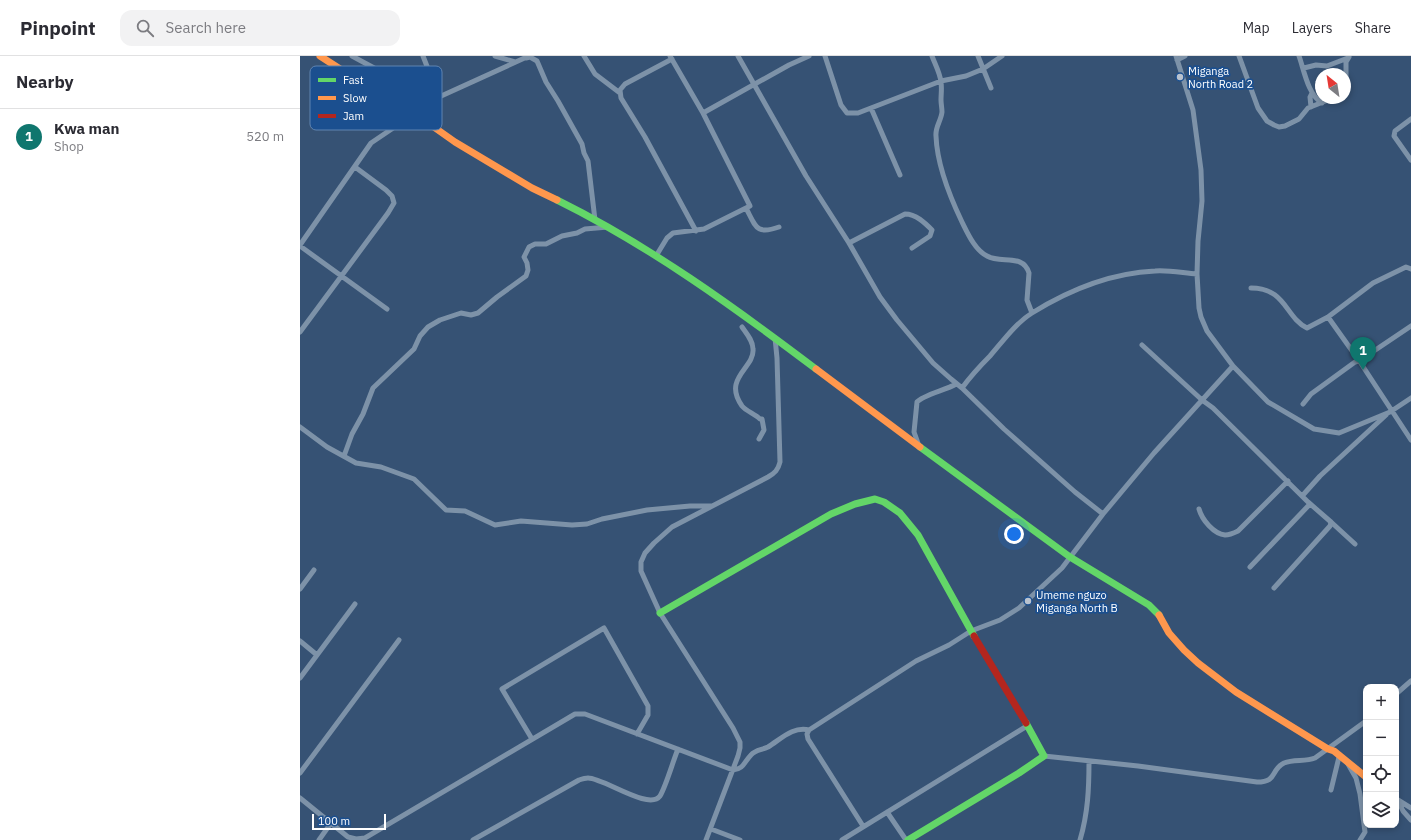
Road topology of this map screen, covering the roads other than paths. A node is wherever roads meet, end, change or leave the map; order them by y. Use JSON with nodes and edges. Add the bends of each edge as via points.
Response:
{"nodes":[{"id":1,"x":320,"y":56,"type":"edge"},
{"id":2,"x":352,"y":56,"type":"edge"},
{"id":3,"x":423,"y":56,"type":"edge"},
{"id":4,"x":495,"y":56,"type":"edge"},
{"id":5,"x":584,"y":56,"type":"edge"},
{"id":6,"x":738,"y":56,"type":"edge"},
{"id":7,"x":809,"y":56,"type":"edge"},
{"id":8,"x":824,"y":56,"type":"edge"},
{"id":9,"x":932,"y":56,"type":"edge"},
{"id":10,"x":978,"y":56,"type":"edge"},
{"id":11,"x":1002,"y":56,"type":"edge"},
{"id":12,"x":1184,"y":56,"type":"edge"},
{"id":13,"x":1239,"y":56,"type":"edge"},
{"id":14,"x":1299,"y":56,"type":"edge"},
{"id":15,"x":527,"y":57,"type":"edge"},
{"id":16,"x":1348,"y":57,"type":"edge"},
{"id":17,"x":671,"y":58,"type":"edge"},
{"id":18,"x":1176,"y":58,"type":"edge"},
{"id":19,"x":515,"y":62,"type":"junction"},
{"id":20,"x":335,"y":66,"type":"edge"},
{"id":21,"x":370,"y":66,"type":"edge"},
{"id":22,"x":427,"y":66,"type":"edge"},
{"id":23,"x":1304,"y":68,"type":"junction"},
{"id":24,"x":1347,"y":68,"type":"edge"},
{"id":25,"x":983,"y":69,"type":"junction"},
{"id":26,"x":941,"y":81,"type":"junction"},
{"id":27,"x":754,"y":84,"type":"junction"},
{"id":28,"x":991,"y":88,"type":"dead end"},
{"id":29,"x":620,"y":93,"type":"junction"},
{"id":30,"x":1312,"y":93,"type":"junction"},
{"id":31,"x":442,"y":95,"type":"edge"},
{"id":32,"x":1315,"y":96,"type":"edge"},
{"id":33,"x":1319,"y":104,"type":"edge"},
{"id":34,"x":1311,"y":107,"type":"junction"},
{"id":35,"x":871,"y":108,"type":"junction"},
{"id":36,"x":703,"y":113,"type":"junction"},
{"id":37,"x":1411,"y":119,"type":"edge"},
{"id":38,"x":390,"y":130,"type":"edge"},
{"id":39,"x":438,"y":130,"type":"edge"},
{"id":40,"x":1411,"y":160,"type":"edge"},
{"id":41,"x":355,"y":166,"type":"junction"},
{"id":42,"x":900,"y":175,"type":"dead end"},
{"id":43,"x":746,"y":208,"type":"junction"},
{"id":44,"x":595,"y":220,"type":"junction"},
{"id":45,"x":608,"y":227,"type":"junction"},
{"id":46,"x":779,"y":227,"type":"dead end"},
{"id":47,"x":696,"y":231,"type":"junction"},
{"id":48,"x":849,"y":243,"type":"junction"},
{"id":49,"x":300,"y":246,"type":"edge"},
{"id":50,"x":912,"y":248,"type":"dead end"},
{"id":51,"x":656,"y":256,"type":"junction"},
{"id":52,"x":1411,"y":269,"type":"edge"},
{"id":53,"x":1197,"y":274,"type":"junction"},
{"id":54,"x":342,"y":275,"type":"junction"},
{"id":55,"x":1251,"y":288,"type":"dead end"},
{"id":56,"x":387,"y":309,"type":"dead end"},
{"id":57,"x":1032,"y":313,"type":"junction"},
{"id":58,"x":1328,"y":317,"type":"junction"},
{"id":59,"x":1411,"y":326,"type":"edge"},
{"id":60,"x":742,"y":327,"type":"dead end"},
{"id":61,"x":300,"y":332,"type":"edge"},
{"id":62,"x":775,"y":338,"type":"junction"},
{"id":63,"x":1142,"y":344,"type":"dead end"},
{"id":64,"x":1359,"y":361,"type":"junction"},
{"id":65,"x":1233,"y":366,"type":"junction"},
{"id":66,"x":956,"y":384,"type":"junction"},
{"id":67,"x":962,"y":388,"type":"junction"},
{"id":68,"x":1411,"y":398,"type":"edge"},
{"id":69,"x":1202,"y":400,"type":"junction"},
{"id":70,"x":1303,"y":404,"type":"dead end"},
{"id":71,"x":1391,"y":411,"type":"junction"},
{"id":72,"x":300,"y":427,"type":"edge"},
{"id":73,"x":759,"y":439,"type":"dead end"},
{"id":74,"x":1411,"y":440,"type":"edge"},
{"id":75,"x":919,"y":447,"type":"junction"},
{"id":76,"x":344,"y":456,"type":"junction"},
{"id":77,"x":1288,"y":481,"type":"junction"},
{"id":78,"x":1303,"y":495,"type":"junction"},
{"id":79,"x":1310,"y":504,"type":"junction"},
{"id":80,"x":713,"y":506,"type":"junction"},
{"id":81,"x":1199,"y":509,"type":"dead end"},
{"id":82,"x":1103,"y":514,"type":"junction"},
{"id":83,"x":1331,"y":522,"type":"junction"},
{"id":84,"x":1355,"y":544,"type":"dead end"},
{"id":85,"x":1070,"y":557,"type":"junction"},
{"id":86,"x":1250,"y":567,"type":"dead end"},
{"id":87,"x":314,"y":570,"type":"dead end"},
{"id":88,"x":1274,"y":588,"type":"dead end"},
{"id":89,"x":300,"y":589,"type":"edge"},
{"id":90,"x":355,"y":604,"type":"dead end"},
{"id":91,"x":660,"y":613,"type":"junction"},
{"id":92,"x":971,"y":631,"type":"junction"},
{"id":93,"x":399,"y":640,"type":"dead end"},
{"id":94,"x":300,"y":641,"type":"edge"},
{"id":95,"x":317,"y":655,"type":"junction"},
{"id":96,"x":300,"y":678,"type":"edge"},
{"id":97,"x":1411,"y":681,"type":"edge"},
{"id":98,"x":1399,"y":691,"type":"edge"},
{"id":99,"x":1363,"y":723,"type":"edge"},
{"id":100,"x":1027,"y":726,"type":"junction"},
{"id":101,"x":809,"y":730,"type":"junction"},
{"id":102,"x":637,"y":734,"type":"junction"},
{"id":103,"x":532,"y":739,"type":"junction"},
{"id":104,"x":678,"y":749,"type":"junction"},
{"id":105,"x":1328,"y":749,"type":"junction"},
{"id":106,"x":1044,"y":756,"type":"junction"},
{"id":107,"x":1339,"y":757,"type":"junction"},
{"id":108,"x":1089,"y":761,"type":"junction"},
{"id":109,"x":1348,"y":764,"type":"junction"},
{"id":110,"x":733,"y":770,"type":"junction"},
{"id":111,"x":300,"y":773,"type":"edge"},
{"id":112,"x":1363,"y":775,"type":"edge"},
{"id":113,"x":1331,"y":790,"type":"dead end"},
{"id":114,"x":300,"y":798,"type":"edge"},
{"id":115,"x":1399,"y":801,"type":"edge"},
{"id":116,"x":1399,"y":804,"type":"edge"},
{"id":117,"x":1411,"y":808,"type":"edge"},
{"id":118,"x":887,"y":812,"type":"junction"},
{"id":119,"x":1411,"y":820,"type":"edge"},
{"id":120,"x":331,"y":823,"type":"junction"},
{"id":121,"x":863,"y":826,"type":"junction"},
{"id":122,"x":711,"y":829,"type":"junction"},
{"id":123,"x":319,"y":840,"type":"edge"},
{"id":124,"x":473,"y":840,"type":"edge"},
{"id":125,"x":706,"y":840,"type":"edge"},
{"id":126,"x":740,"y":840,"type":"edge"},
{"id":127,"x":842,"y":840,"type":"edge"},
{"id":128,"x":909,"y":840,"type":"edge"},
{"id":129,"x":1080,"y":840,"type":"edge"},
{"id":130,"x":1360,"y":840,"type":"edge"}],
"edges":[{"from":1,"to":20,"type":"street"},
{"from":2,"to":21,"type":"street"},
{"from":3,"to":22,"type":"street"},
{"from":4,"to":19,"type":"street"},
{"from":5,"to":29,"type":"street","via":[[595,74]]},
{"from":6,"to":27,"type":"street"},
{"from":7,"to":27,"type":"street"},
{"from":8,"to":35,"type":"street","via":[[841,105],[847,113],[858,113]]},
{"from":9,"to":26,"type":"street"},
{"from":10,"to":25,"type":"street"},
{"from":11,"to":25,"type":"street"},
{"from":12,"to":18,"type":"street"},
{"from":13,"to":34,"type":"street","via":[[1258,108],[1267,121],[1279,127],[1285,126],[1299,120]]},
{"from":14,"to":23,"type":"street"},
{"from":15,"to":19,"type":"street"},
{"from":15,"to":44,"type":"street","via":[[537,60],[546,82],[582,144],[590,167]]},
{"from":16,"to":23,"type":"street","via":[[1327,66]]},
{"from":16,"to":24,"type":"street"},
{"from":17,"to":29,"type":"street","via":[[626,84]]},
{"from":17,"to":36,"type":"street"},
{"from":18,"to":53,"type":"street","via":[[1193,110],[1201,170],[1202,201]]},
{"from":19,"to":31,"type":"street"},
{"from":23,"to":30,"type":"street"},
{"from":25,"to":26,"type":"street","via":[[966,76]]},
{"from":25,"to":28,"type":"street"},
{"from":26,"to":35,"type":"street"},
{"from":26,"to":57,"type":"street","via":[[942,112],[936,128],[936,149],[962,222],[981,252],[994,259],[1020,262],[1028,270],[1030,273],[1027,300]]},
{"from":27,"to":36,"type":"street"},
{"from":27,"to":48,"type":"street","via":[[806,176]]},
{"from":29,"to":47,"type":"street"},
{"from":30,"to":32,"type":"street"},
{"from":30,"to":34,"type":"street"},
{"from":33,"to":34,"type":"street"},
{"from":35,"to":42,"type":"street"},
{"from":36,"to":43,"type":"street","via":[[750,206]]},
{"from":37,"to":40,"type":"street","via":[[1395,132],[1394,136]]},
{"from":38,"to":41,"type":"street","via":[[371,143]]},
{"from":39,"to":44,"type":"street","via":[[532,188]]},
{"from":41,"to":49,"type":"street"},
{"from":41,"to":54,"type":"street","via":[[386,190],[394,203]]},
{"from":43,"to":46,"type":"street","via":[[755,224],[762,230]]},
{"from":43,"to":47,"type":"street","via":[[710,227]]},
{"from":44,"to":45,"type":"street"},
{"from":45,"to":51,"type":"street"},
{"from":45,"to":76,"type":"street","via":[[585,229],[546,244],[529,247],[524,257],[528,270],[526,276],[478,313],[461,313],[428,327],[420,336],[414,350],[373,388]]},
{"from":47,"to":51,"type":"street","via":[[676,232],[671,235]]},
{"from":48,"to":50,"type":"street","via":[[905,214],[911,214],[932,230],[930,236]]},
{"from":48,"to":66,"type":"street","via":[[880,297],[897,320],[933,363]]},
{"from":49,"to":54,"type":"street"},
{"from":51,"to":62,"type":"street"},
{"from":52,"to":58,"type":"street","via":[[1406,267],[1373,283]]},
{"from":53,"to":57,"type":"street","via":[[1163,270],[1124,274],[1076,290]]},
{"from":53,"to":65,"type":"street","via":[[1201,317]]},
{"from":54,"to":56,"type":"street"},
{"from":54,"to":61,"type":"street"},
{"from":55,"to":58,"type":"street","via":[[1274,294],[1300,324],[1307,328]]},
{"from":57,"to":67,"type":"street","via":[[1017,325]]},
{"from":58,"to":64,"type":"street"},
{"from":59,"to":64,"type":"street"},
{"from":60,"to":73,"type":"street","via":[[751,340],[753,353],[736,386],[742,406],[762,419],[764,430]]},
{"from":62,"to":75,"type":"street"},
{"from":62,"to":80,"type":"street","via":[[779,468]]},
{"from":63,"to":69,"type":"street"},
{"from":64,"to":70,"type":"street","via":[[1310,394]]},
{"from":64,"to":71,"type":"street"},
{"from":65,"to":69,"type":"street"},
{"from":65,"to":71,"type":"street","via":[[1268,402],[1314,429],[1339,433]]},
{"from":66,"to":67,"type":"street"},
{"from":66,"to":75,"type":"street","via":[[916,402],[914,432]]},
{"from":67,"to":82,"type":"street","via":[[1004,430]]},
{"from":68,"to":71,"type":"street"},
{"from":69,"to":77,"type":"street"},
{"from":69,"to":82,"type":"street"},
{"from":71,"to":74,"type":"street"},
{"from":71,"to":78,"type":"street","via":[[1320,476]]},
{"from":72,"to":76,"type":"street"},
{"from":75,"to":85,"type":"street"},
{"from":76,"to":80,"type":"street","via":[[356,463],[381,467],[414,479],[446,510],[466,510],[495,525],[521,520],[587,524],[647,510]]},
{"from":77,"to":78,"type":"street"},
{"from":77,"to":81,"type":"street","via":[[1238,531],[1228,535],[1217,532],[1204,521]]},
{"from":78,"to":79,"type":"street"},
{"from":79,"to":83,"type":"street"},
{"from":79,"to":86,"type":"street"},
{"from":80,"to":91,"type":"street","via":[[672,527],[654,543],[641,562],[641,571]]},
{"from":82,"to":85,"type":"street"},
{"from":83,"to":84,"type":"street"},
{"from":83,"to":88,"type":"street"},
{"from":85,"to":92,"type":"street","via":[[1049,582],[1019,608],[1000,620]]},
{"from":85,"to":105,"type":"street","via":[[1154,609],[1176,641],[1224,684]]},
{"from":87,"to":89,"type":"street"},
{"from":90,"to":95,"type":"street"},
{"from":91,"to":92,"type":"street","via":[[831,514],[874,499],[884,502],[900,513],[918,536]]},
{"from":91,"to":110,"type":"street","via":[[740,742]]},
{"from":92,"to":100,"type":"street"},
{"from":92,"to":101,"type":"street","via":[[916,661]]},
{"from":93,"to":111,"type":"street"},
{"from":94,"to":95,"type":"street"},
{"from":95,"to":96,"type":"street"},
{"from":97,"to":98,"type":"street"},
{"from":99,"to":105,"type":"street"},
{"from":100,"to":106,"type":"street"},
{"from":100,"to":118,"type":"street"},
{"from":101,"to":110,"type":"street","via":[[803,728],[788,734],[754,753],[741,768]]},
{"from":101,"to":121,"type":"street","via":[[808,739]]},
{"from":102,"to":103,"type":"street","via":[[579,713]]},
{"from":102,"to":103,"type":"street","via":[[648,715],[648,706],[604,628],[502,689]]},
{"from":102,"to":104,"type":"street"},
{"from":103,"to":120,"type":"street","via":[[365,838],[348,837]]},
{"from":104,"to":110,"type":"street"},
{"from":104,"to":124,"type":"street","via":[[663,790],[659,797],[653,800],[642,799],[601,781],[586,778]]},
{"from":105,"to":107,"type":"street"},
{"from":105,"to":108,"type":"street","via":[[1310,760],[1281,765],[1265,782]]},
{"from":106,"to":108,"type":"street"},
{"from":106,"to":128,"type":"street"},
{"from":107,"to":109,"type":"street"},
{"from":107,"to":113,"type":"street"},
{"from":108,"to":129,"type":"street","via":[[1088,808]]},
{"from":109,"to":112,"type":"street"},
{"from":109,"to":130,"type":"street","via":[[1356,778],[1360,794],[1365,832]]},
{"from":110,"to":122,"type":"street"},
{"from":114,"to":120,"type":"street"},
{"from":115,"to":117,"type":"street"},
{"from":116,"to":119,"type":"street"},
{"from":118,"to":121,"type":"street"},
{"from":118,"to":128,"type":"street"},
{"from":120,"to":123,"type":"street"},
{"from":121,"to":127,"type":"street"},
{"from":122,"to":125,"type":"street"},
{"from":122,"to":126,"type":"street"}]}
